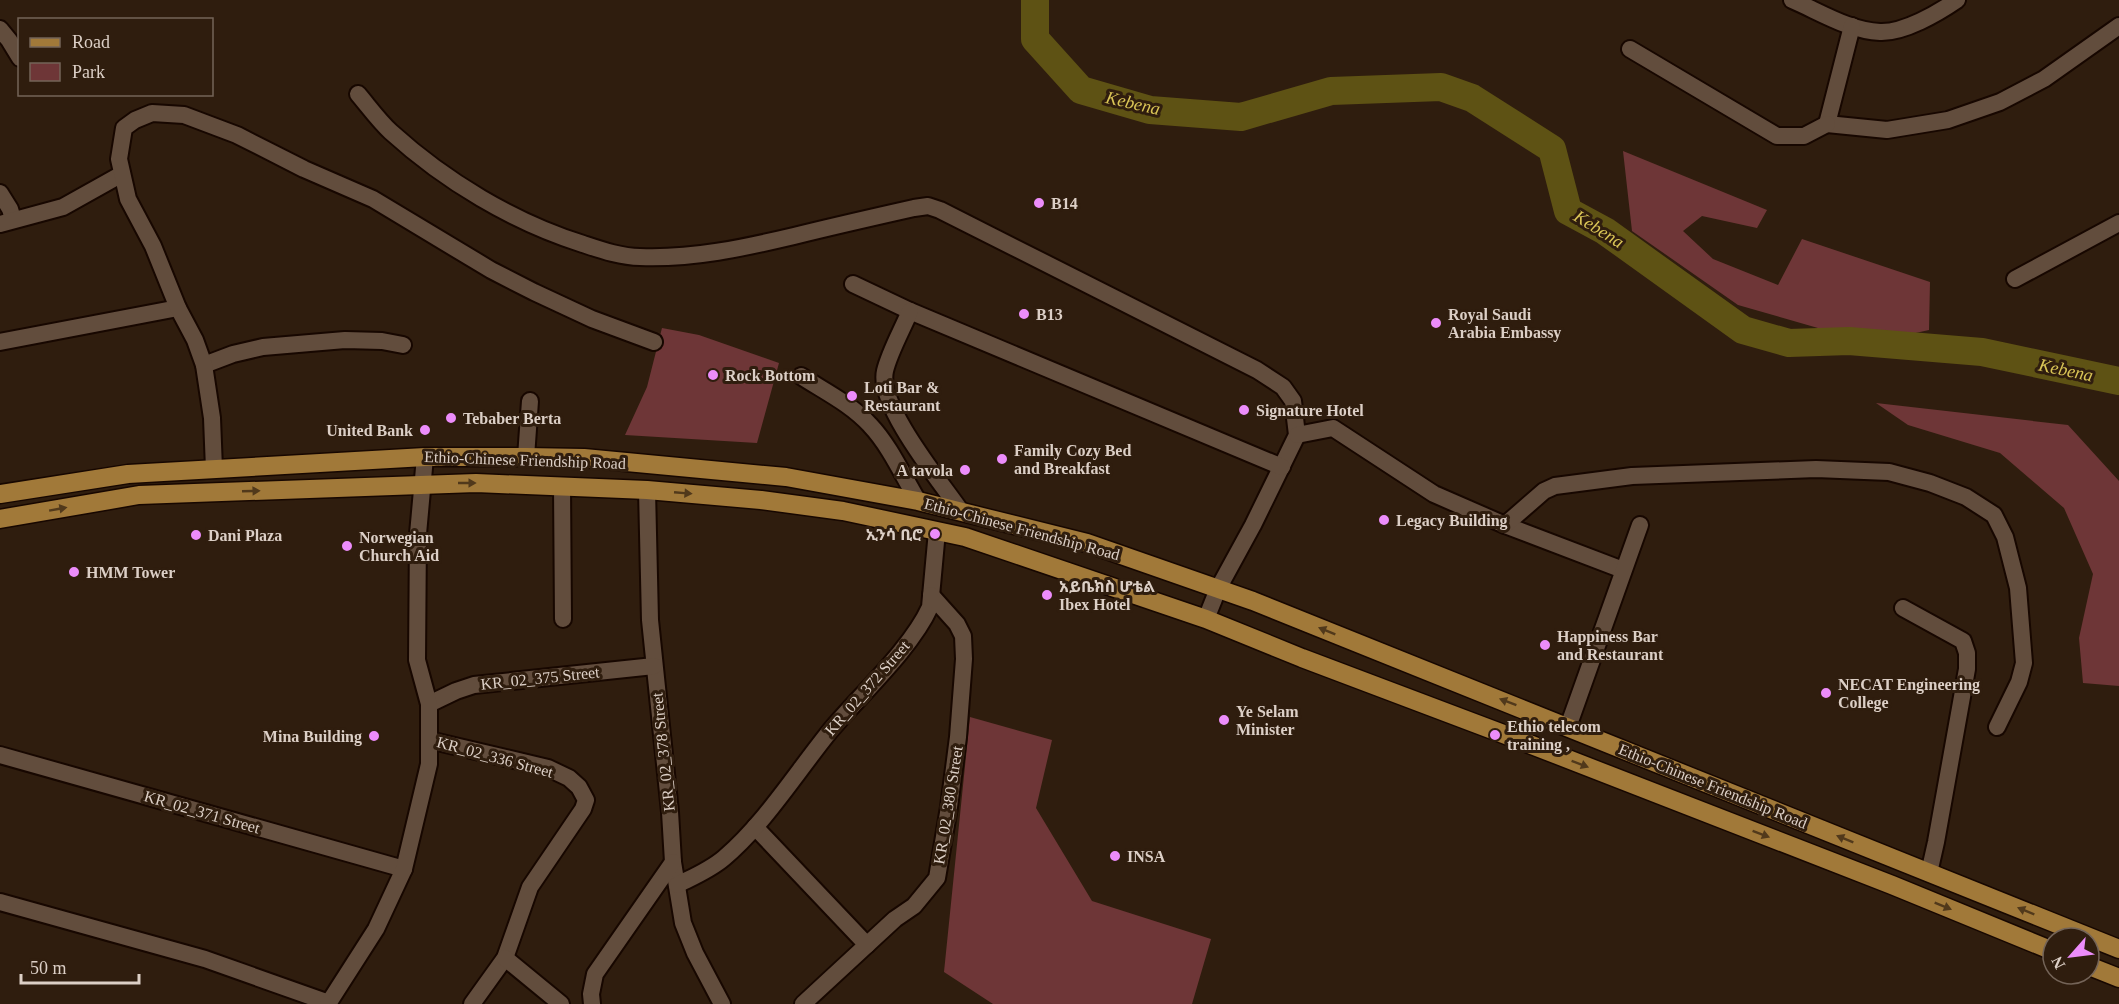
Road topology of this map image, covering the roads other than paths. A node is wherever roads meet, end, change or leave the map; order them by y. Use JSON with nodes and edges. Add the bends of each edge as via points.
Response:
{"nodes":[{"id":1,"x":1792,"y":0,"type":"edge"},
{"id":2,"x":1957,"y":0,"type":"edge"},
{"id":3,"x":1852,"y":26,"type":"junction"},
{"id":4,"x":2119,"y":26,"type":"edge"},
{"id":5,"x":0,"y":30,"type":"edge"},
{"id":6,"x":1630,"y":49,"type":"dead end"},
{"id":7,"x":18,"y":55,"type":"edge"},
{"id":8,"x":358,"y":94,"type":"dead end"},
{"id":9,"x":1827,"y":124,"type":"junction"},
{"id":10,"x":122,"y":174,"type":"junction"},
{"id":11,"x":0,"y":193,"type":"edge"},
{"id":12,"x":6,"y":221,"type":"edge"},
{"id":13,"x":2119,"y":223,"type":"edge"},
{"id":14,"x":2014,"y":279,"type":"dead end"},
{"id":15,"x":853,"y":284,"type":"dead end"},
{"id":16,"x":178,"y":308,"type":"junction"},
{"id":17,"x":910,"y":311,"type":"junction"},
{"id":18,"x":0,"y":342,"type":"edge"},
{"id":19,"x":654,"y":342,"type":"dead end"},
{"id":20,"x":403,"y":345,"type":"dead end"},
{"id":21,"x":204,"y":365,"type":"junction"},
{"id":22,"x":801,"y":376,"type":"dead end"},
{"id":23,"x":530,"y":401,"type":"dead end"},
{"id":24,"x":1298,"y":435,"type":"junction"},
{"id":25,"x":425,"y":457,"type":"junction"},
{"id":26,"x":526,"y":457,"type":"junction"},
{"id":27,"x":1282,"y":467,"type":"junction"},
{"id":28,"x":214,"y":469,"type":"junction"},
{"id":29,"x":423,"y":484,"type":"junction"},
{"id":30,"x":562,"y":486,"type":"junction"},
{"id":31,"x":647,"y":490,"type":"junction"},
{"id":32,"x":0,"y":494,"type":"edge"},
{"id":33,"x":918,"y":501,"type":"junction"},
{"id":34,"x":960,"y":510,"type":"junction"},
{"id":35,"x":0,"y":519,"type":"edge"},
{"id":36,"x":1505,"y":525,"type":"junction"},
{"id":37,"x":1640,"y":525,"type":"dead end"},
{"id":38,"x":937,"y":531,"type":"junction"},
{"id":39,"x":1623,"y":570,"type":"junction"},
{"id":40,"x":1218,"y":589,"type":"junction"},
{"id":41,"x":931,"y":595,"type":"junction"},
{"id":42,"x":1903,"y":608,"type":"dead end"},
{"id":43,"x":563,"y":619,"type":"dead end"},
{"id":44,"x":1206,"y":619,"type":"junction"},
{"id":45,"x":654,"y":666,"type":"junction"},
{"id":46,"x":429,"y":704,"type":"junction"},
{"id":47,"x":1568,"y":727,"type":"junction"},
{"id":48,"x":1996,"y":727,"type":"dead end"},
{"id":49,"x":429,"y":740,"type":"junction"},
{"id":50,"x":0,"y":755,"type":"edge"},
{"id":51,"x":755,"y":827,"type":"junction"},
{"id":52,"x":1900,"y":860,"type":"junction"},
{"id":53,"x":673,"y":862,"type":"junction"},
{"id":54,"x":404,"y":869,"type":"junction"},
{"id":55,"x":1929,"y":873,"type":"junction"},
{"id":56,"x":676,"y":885,"type":"junction"},
{"id":57,"x":1892,"y":885,"type":"junction"},
{"id":58,"x":0,"y":902,"type":"edge"},
{"id":59,"x":867,"y":945,"type":"junction"},
{"id":60,"x":2041,"y":946,"type":"edge"},
{"id":61,"x":2119,"y":949,"type":"edge"},
{"id":62,"x":505,"y":958,"type":"junction"},
{"id":63,"x":2101,"y":971,"type":"edge"},
{"id":64,"x":2119,"y":978,"type":"edge"},
{"id":65,"x":328,"y":1004,"type":"edge"},
{"id":66,"x":472,"y":1004,"type":"edge"},
{"id":67,"x":561,"y":1004,"type":"edge"},
{"id":68,"x":592,"y":1004,"type":"edge"},
{"id":69,"x":722,"y":1004,"type":"edge"},
{"id":70,"x":803,"y":1004,"type":"edge"}],
"edges":[{"from":1,"to":3,"type":"street"},
{"from":2,"to":3,"type":"street","via":[[1900,29],[1881,32]]},
{"from":3,"to":9,"type":"street"},
{"from":4,"to":9,"type":"street","via":[[2044,80],[2001,102],[1948,120],[1887,130]]},
{"from":5,"to":7,"type":"street"},
{"from":6,"to":9,"type":"street","via":[[1777,136],[1804,136]]},
{"from":8,"to":24,"type":"street","via":[[390,131],[470,191],[559,236],[638,257],[718,253],[914,208],[928,206],[940,210],[1257,370],[1283,387],[1293,400]]},
{"from":10,"to":12,"type":"street","via":[[63,207]]},
{"from":10,"to":16,"type":"street","via":[[128,199],[153,246]]},
{"from":10,"to":19,"type":"street","via":[[119,159],[124,128],[152,113],[184,115],[237,135],[373,199],[491,270],[592,319]]},
{"from":11,"to":12,"type":"street","via":[[10,209]]},
{"from":13,"to":14,"type":"street"},
{"from":15,"to":17,"type":"street"},
{"from":16,"to":18,"type":"street"},
{"from":16,"to":21,"type":"street"},
{"from":17,"to":27,"type":"street"},
{"from":17,"to":34,"type":"street","via":[[884,372],[886,389],[894,415]]},
{"from":20,"to":21,"type":"street","via":[[345,340],[263,347]]},
{"from":21,"to":28,"type":"street"},
{"from":22,"to":33,"type":"street","via":[[871,425]]},
{"from":23,"to":26,"type":"street"},
{"from":24,"to":27,"type":"street"},
{"from":24,"to":36,"type":"street","via":[[1333,428],[1434,494]]},
{"from":25,"to":26,"type":"main road","name":"Ethio-Chinese Friendship Road"},
{"from":25,"to":28,"type":"main road","name":"Ethio-Chinese Friendship Road"},
{"from":25,"to":29,"type":"street"},
{"from":26,"to":33,"type":"main road","name":"Ethio-Chinese Friendship Road","via":[[584,458],[786,477]]},
{"from":27,"to":40,"type":"street"},
{"from":28,"to":32,"type":"main road","name":"Ethio-Chinese Friendship Road","via":[[128,474]]},
{"from":29,"to":30,"type":"main road","name":"Ethio-Chinese Friendship Road","one_way":true},
{"from":35,"to":29,"type":"main road","name":"Ethio-Chinese Friendship Road","one_way":true,"via":[[139,495]]},
{"from":29,"to":46,"type":"street","via":[[418,534],[417,660]]},
{"from":30,"to":31,"type":"main road","name":"Ethio-Chinese Friendship Road"},
{"from":30,"to":43,"type":"street"},
{"from":31,"to":38,"type":"main road","name":"Ethio-Chinese Friendship Road","one_way":true,"via":[[843,511]]},
{"from":31,"to":45,"type":"street","name":"KR_02_378 Street"},
{"from":33,"to":34,"type":"main road","name":"Ethio-Chinese Friendship Road"},
{"from":34,"to":40,"type":"main road","name":"Ethio-Chinese Friendship Road","via":[[1088,543]]},
{"from":36,"to":39,"type":"street"},
{"from":36,"to":48,"type":"street","via":[[1555,486],[1632,476],[1816,470],[1889,472],[1966,497],[1994,515],[2005,537],[2018,588],[2024,663],[2019,682]]},
{"from":37,"to":39,"type":"street"},
{"from":38,"to":41,"type":"street","name":"KR_02_372 Street"},
{"from":38,"to":44,"type":"main road","name":"Ethio-Chinese Friendship Road","via":[[965,537]]},
{"from":39,"to":47,"type":"street"},
{"from":40,"to":44,"type":"street"},
{"from":47,"to":40,"type":"main road","name":"Ethio-Chinese Friendship Road","one_way":true},
{"from":41,"to":51,"type":"street","name":"KR_02_372 Street","via":[[926,617],[908,642],[831,730]]},
{"from":41,"to":59,"type":"street","name":"KR_02_380 Street","via":[[951,615],[963,636],[963,688],[941,858],[937,878],[924,896]]},
{"from":42,"to":55,"type":"street","via":[[1963,641],[1967,653]]},
{"from":44,"to":57,"type":"main road","name":"Ethio-Chinese Friendship Road","one_way":true},
{"from":45,"to":46,"type":"street","name":"KR_02_375 Street","via":[[474,685]]},
{"from":45,"to":53,"type":"street","name":"KR_02_378 Street"},
{"from":46,"to":49,"type":"street"},
{"from":52,"to":47,"type":"main road","name":"Ethio-Chinese Friendship Road","one_way":true},
{"from":49,"to":54,"type":"street","via":[[429,764]]},
{"from":49,"to":62,"type":"street","name":"KR_02_336 Street","via":[[548,768],[579,787],[586,800],[530,887]]},
{"from":50,"to":54,"type":"street","name":"KR_02_371 Street"},
{"from":51,"to":56,"type":"street","name":"KR_02_372 Street","via":[[723,860]]},
{"from":51,"to":59,"type":"street"},
{"from":52,"to":55,"type":"main road","name":"Ethio-Chinese Friendship Road"},
{"from":52,"to":57,"type":"main road"},
{"from":53,"to":56,"type":"street","name":"KR_02_378 Street"},
{"from":53,"to":68,"type":"street","via":[[595,974]]},
{"from":54,"to":65,"type":"street","via":[[376,929]]},
{"from":61,"to":55,"type":"main road","name":"Ethio-Chinese Friendship Road","one_way":true},
{"from":56,"to":69,"type":"street","name":"KR_02_378 Street","via":[[683,923]]},
{"from":57,"to":60,"type":"main road","name":"Ethio-Chinese Friendship Road","one_way":true},
{"from":58,"to":65,"type":"street","via":[[205,959]]},
{"from":59,"to":70,"type":"street","name":"KR_02_380 Street"},
{"from":62,"to":66,"type":"street"},
{"from":62,"to":67,"type":"street"},
{"from":63,"to":64,"type":"main road"}]}
